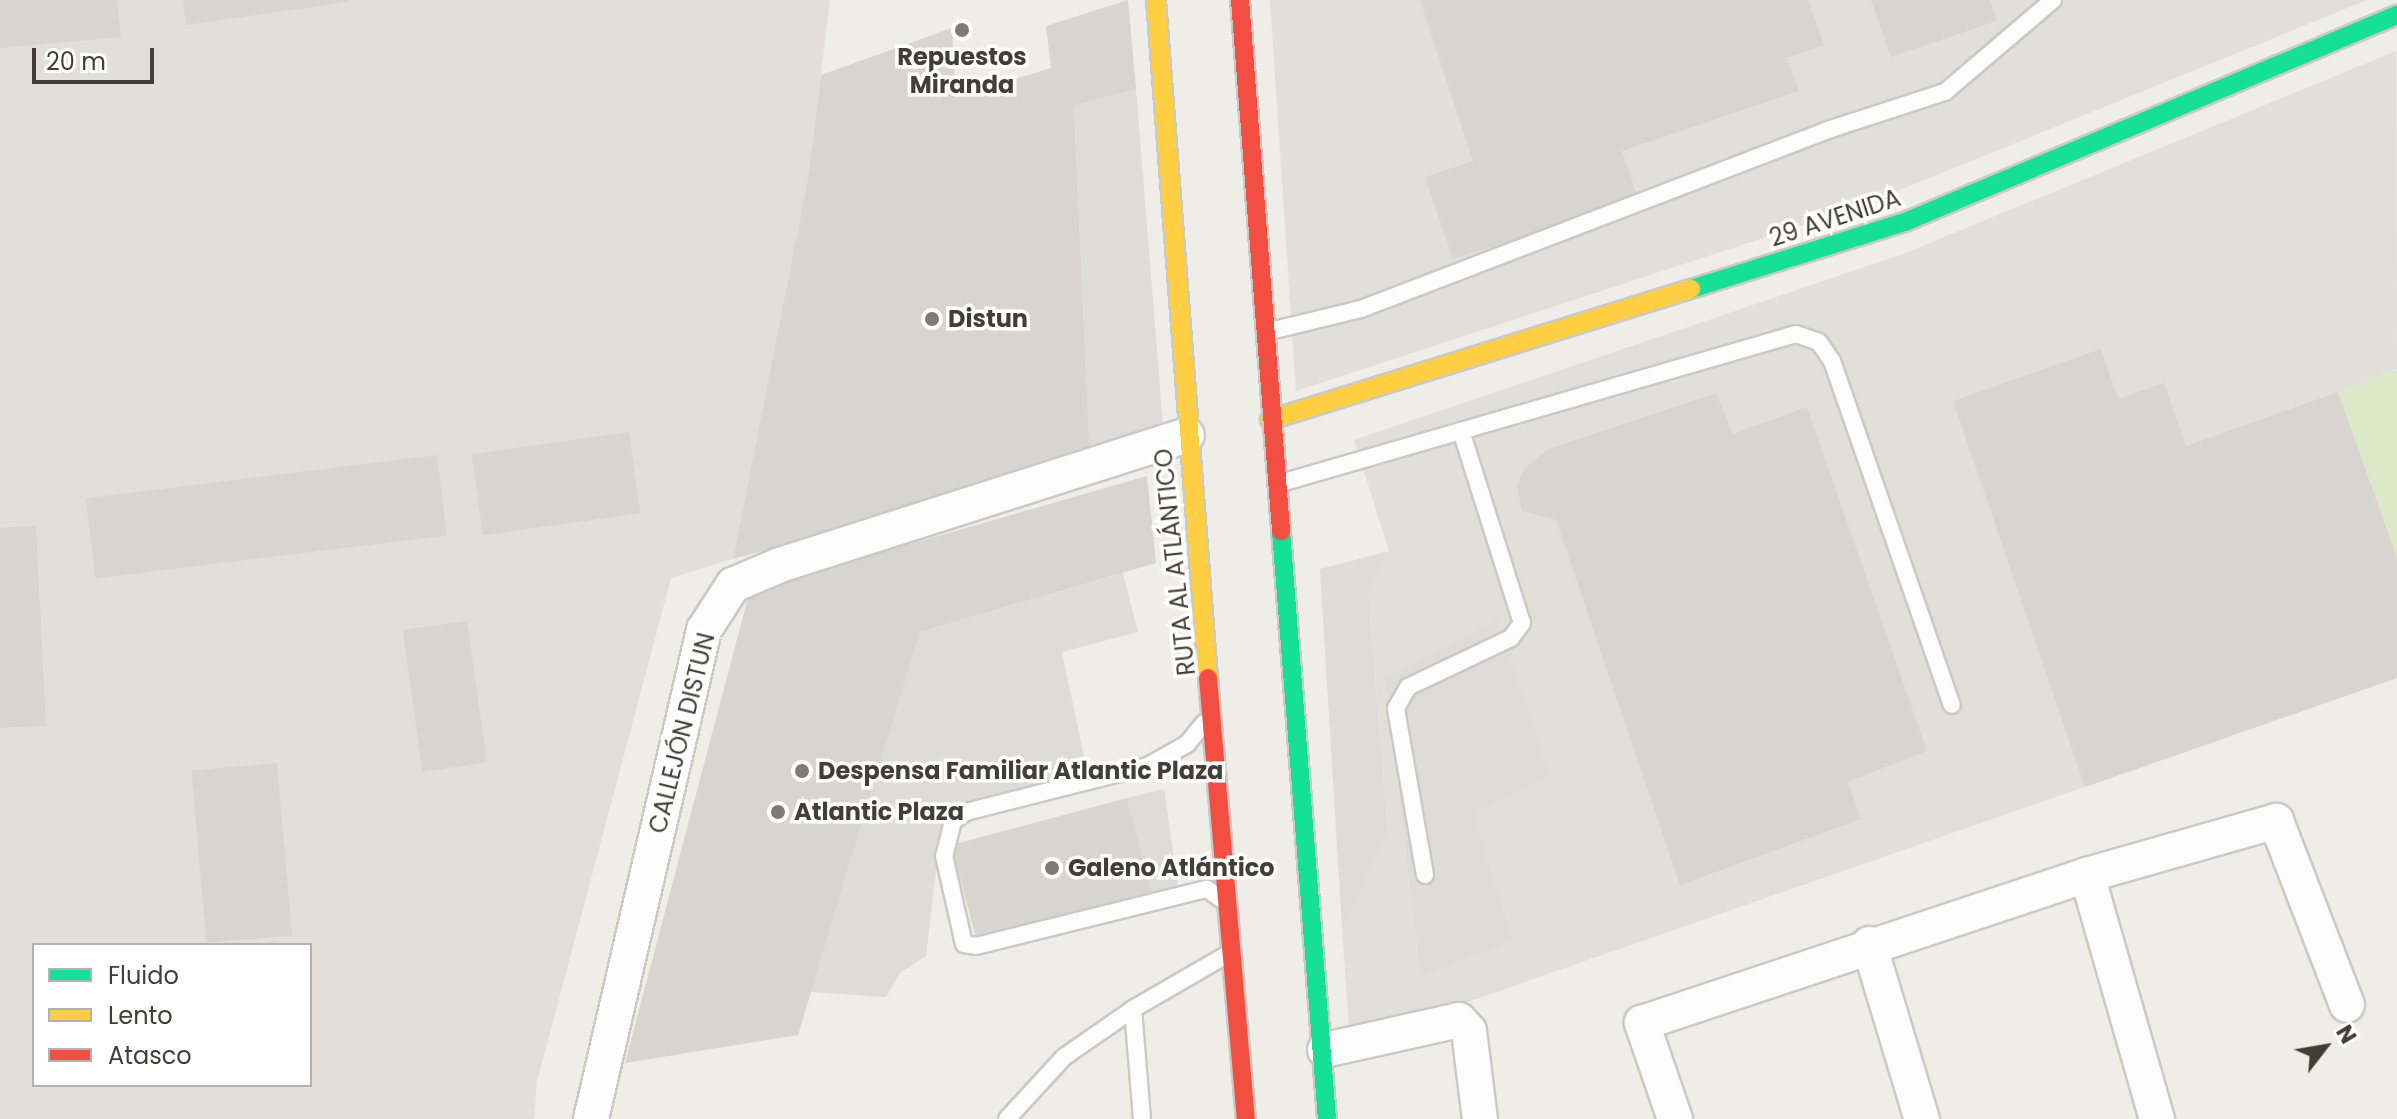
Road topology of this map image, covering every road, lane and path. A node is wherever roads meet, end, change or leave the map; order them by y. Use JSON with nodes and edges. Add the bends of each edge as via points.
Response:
{"nodes":[{"id":1,"x":1156,"y":0,"type":"edge"},
{"id":2,"x":1240,"y":0,"type":"edge"},
{"id":3,"x":2053,"y":0,"type":"edge"},
{"id":4,"x":2397,"y":15,"type":"edge"},
{"id":5,"x":1264,"y":332,"type":"junction"},
{"id":6,"x":1270,"y":420,"type":"junction"},
{"id":7,"x":1461,"y":431,"type":"junction"},
{"id":8,"x":1187,"y":435,"type":"junction"},
{"id":9,"x":1276,"y":485,"type":"junction"},
{"id":10,"x":1212,"y":699,"type":"junction"},
{"id":11,"x":1952,"y":705,"type":"dead end"},
{"id":12,"x":1425,"y":875,"type":"dead end"},
{"id":13,"x":2087,"y":875,"type":"junction"},
{"id":14,"x":1232,"y":913,"type":"junction"},
{"id":15,"x":1869,"y":944,"type":"junction"},
{"id":16,"x":1235,"y":948,"type":"junction"},
{"id":17,"x":2347,"y":1005,"type":"dead end"},
{"id":18,"x":1133,"y":1009,"type":"junction"},
{"id":19,"x":1325,"y":1050,"type":"junction"},
{"id":20,"x":591,"y":1119,"type":"edge"},
{"id":21,"x":1007,"y":1119,"type":"edge"},
{"id":22,"x":1142,"y":1119,"type":"edge"},
{"id":23,"x":1246,"y":1119,"type":"edge"},
{"id":24,"x":1327,"y":1119,"type":"edge"},
{"id":25,"x":1480,"y":1119,"type":"edge"},
{"id":26,"x":1675,"y":1119,"type":"edge"},
{"id":27,"x":1922,"y":1119,"type":"edge"},
{"id":28,"x":2157,"y":1119,"type":"edge"}],
"edges":[{"from":1,"to":8,"type":"main road","name":"RUTA AL ATLÁNTICO"},
{"from":2,"to":5,"type":"main road"},
{"from":3,"to":5,"type":"lane","via":[[1945,92],[1831,129],[1361,309]]},
{"from":4,"to":6,"type":"main road","name":"29 AVENIDA","via":[[1905,222]]},
{"from":5,"to":6,"type":"main road"},
{"from":6,"to":9,"type":"main road"},
{"from":7,"to":9,"type":"lane"},
{"from":7,"to":11,"type":"lane","via":[[1796,334],[1819,342],[1832,361]]},
{"from":7,"to":12,"type":"lane","via":[[1522,623],[1511,638],[1408,687],[1396,708]]},
{"from":8,"to":10,"type":"main road","name":"RUTA AL ATLÁNTICO"},
{"from":8,"to":20,"type":"street","name":"CALLEJÓN DISTUN","via":[[780,565],[733,585],[704,630]]},
{"from":9,"to":19,"type":"main road","via":[[1303,865]]},
{"from":10,"to":14,"type":"main road","name":"RUTA AL ATLÁNTICO"},
{"from":10,"to":14,"type":"lane","via":[[1202,728],[1187,744],[1148,766],[966,812],[953,821],[944,856],[964,944],[1207,889]]},
{"from":13,"to":15,"type":"street"},
{"from":13,"to":17,"type":"street","via":[[2276,821]]},
{"from":13,"to":28,"type":"street"},
{"from":14,"to":16,"type":"main road","name":"RUTA AL ATLÁNTICO"},
{"from":15,"to":26,"type":"street","via":[[1642,1023]]},
{"from":15,"to":27,"type":"street"},
{"from":16,"to":18,"type":"lane"},
{"from":16,"to":23,"type":"main road","name":"RUTA AL ATLÁNTICO"},
{"from":18,"to":21,"type":"lane","via":[[1064,1057]]},
{"from":18,"to":22,"type":"lane"},
{"from":19,"to":24,"type":"main road"},
{"from":19,"to":25,"type":"street","via":[[1459,1020],[1469,1031]]}]}
